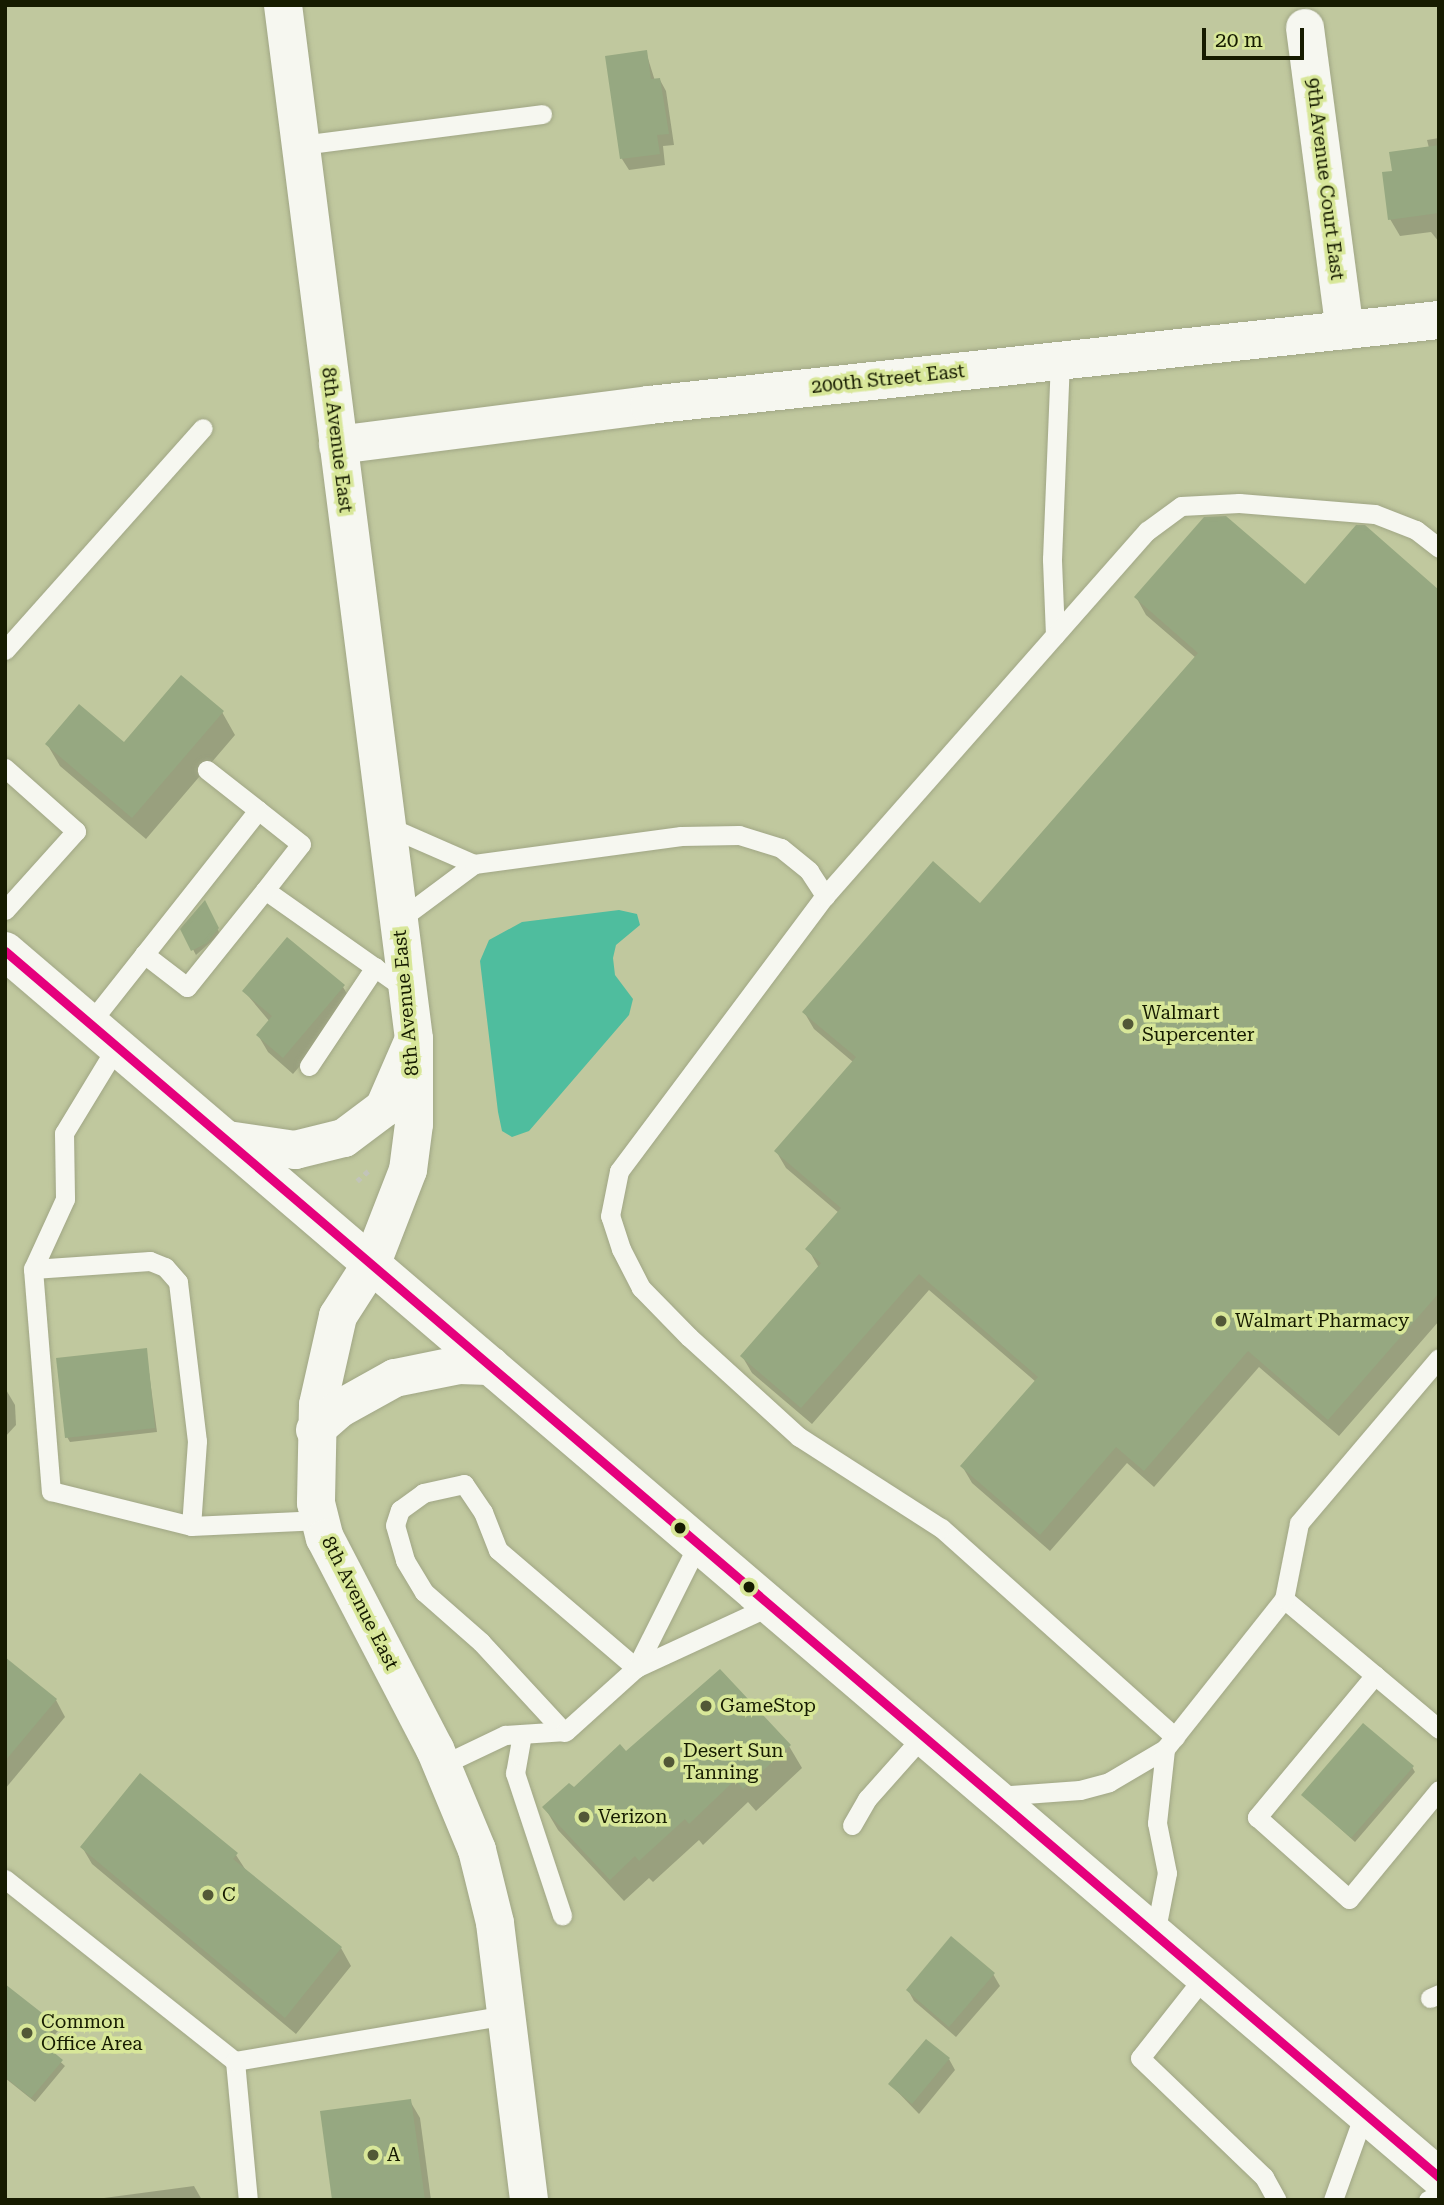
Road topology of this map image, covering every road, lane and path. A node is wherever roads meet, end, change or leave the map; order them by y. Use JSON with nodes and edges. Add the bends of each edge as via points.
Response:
{"nodes":[{"id":1,"x":283,"y":5,"type":"edge"},
{"id":2,"x":1306,"y":28,"type":"dead end"},
{"id":3,"x":542,"y":114,"type":"dead end"},
{"id":4,"x":301,"y":145,"type":"junction"},
{"id":5,"x":1439,"y":320,"type":"edge"},
{"id":6,"x":1345,"y":330,"type":"junction"},
{"id":7,"x":1060,"y":361,"type":"junction"},
{"id":8,"x":203,"y":428,"type":"dead end"},
{"id":9,"x":338,"y":445,"type":"junction"},
{"id":10,"x":1439,"y":548,"type":"edge"},
{"id":11,"x":1055,"y":635,"type":"junction"},
{"id":12,"x":5,"y":650,"type":"edge"},
{"id":13,"x":5,"y":768,"type":"edge"},
{"id":14,"x":207,"y":770,"type":"dead end"},
{"id":15,"x":258,"y":810,"type":"junction"},
{"id":16,"x":387,"y":826,"type":"junction"},
{"id":17,"x":474,"y":864,"type":"junction"},
{"id":18,"x":265,"y":890,"type":"junction"},
{"id":19,"x":825,"y":896,"type":"junction"},
{"id":20,"x":5,"y":910,"type":"edge"},
{"id":21,"x":399,"y":920,"type":"junction"},
{"id":22,"x":5,"y":951,"type":"edge"},
{"id":23,"x":144,"y":954,"type":"junction"},
{"id":24,"x":375,"y":967,"type":"junction"},
{"id":25,"x":407,"y":990,"type":"junction"},
{"id":26,"x":103,"y":1035,"type":"junction"},
{"id":27,"x":414,"y":1039,"type":"junction"},
{"id":28,"x":309,"y":1066,"type":"dead end"},
{"id":29,"x":225,"y":1139,"type":"junction"},
{"id":30,"x":372,"y":1262,"type":"junction"},
{"id":31,"x":33,"y":1269,"type":"junction"},
{"id":32,"x":1439,"y":1358,"type":"edge"},
{"id":33,"x":491,"y":1366,"type":"junction"},
{"id":34,"x":315,"y":1430,"type":"junction"},
{"id":35,"x":321,"y":1520,"type":"junction"},
{"id":36,"x":191,"y":1526,"type":"junction"},
{"id":37,"x":698,"y":1544,"type":"junction"},
{"id":38,"x":1284,"y":1599,"type":"junction"},
{"id":39,"x":771,"y":1606,"type":"junction"},
{"id":40,"x":636,"y":1668,"type":"junction"},
{"id":41,"x":1375,"y":1675,"type":"junction"},
{"id":42,"x":1439,"y":1729,"type":"edge"},
{"id":43,"x":565,"y":1731,"type":"junction"},
{"id":44,"x":522,"y":1734,"type":"junction"},
{"id":45,"x":923,"y":1736,"type":"junction"},
{"id":46,"x":1170,"y":1743,"type":"junction"},
{"id":47,"x":442,"y":1765,"type":"junction"},
{"id":48,"x":1439,"y":1790,"type":"edge"},
{"id":49,"x":994,"y":1796,"type":"junction"},
{"id":50,"x":852,"y":1825,"type":"dead end"},
{"id":51,"x":5,"y":1879,"type":"edge"},
{"id":52,"x":562,"y":1915,"type":"dead end"},
{"id":53,"x":1155,"y":1934,"type":"junction"},
{"id":54,"x":1204,"y":1976,"type":"junction"},
{"id":55,"x":508,"y":2015,"type":"junction"},
{"id":56,"x":235,"y":2061,"type":"junction"},
{"id":57,"x":1364,"y":2113,"type":"junction"},
{"id":58,"x":1439,"y":2177,"type":"edge"},
{"id":59,"x":1439,"y":2196,"type":"edge"},
{"id":60,"x":248,"y":2200,"type":"edge"},
{"id":61,"x":529,"y":2200,"type":"edge"},
{"id":62,"x":1277,"y":2200,"type":"edge"},
{"id":63,"x":1334,"y":2200,"type":"edge"},
{"id":64,"x":1428,"y":2200,"type":"edge"}],
"edges":[{"from":1,"to":4,"type":"street","name":"8th Avenue East"},
{"from":2,"to":6,"type":"street","name":"9th Avenue Court East"},
{"from":3,"to":4,"type":"lane"},
{"from":4,"to":9,"type":"street","name":"8th Avenue East"},
{"from":5,"to":6,"type":"street","name":"200th Street East"},
{"from":6,"to":7,"type":"street","name":"200th Street East"},
{"from":7,"to":9,"type":"street","name":"200th Street East","via":[[649,405]]},
{"from":7,"to":11,"type":"lane","via":[[1052,559]]},
{"from":8,"to":12,"type":"lane"},
{"from":9,"to":16,"type":"street","name":"8th Avenue East"},
{"from":10,"to":11,"type":"lane","via":[[1416,530],[1375,514],[1239,503],[1181,506],[1147,531]]},
{"from":11,"to":19,"type":"lane"},
{"from":13,"to":20,"type":"lane","via":[[76,831]]},
{"from":14,"to":15,"type":"lane"},
{"from":15,"to":18,"type":"lane","via":[[301,844]]},
{"from":15,"to":23,"type":"lane"},
{"from":16,"to":17,"type":"lane"},
{"from":16,"to":21,"type":"street","name":"8th Avenue East"},
{"from":17,"to":19,"type":"lane","via":[[681,836],[740,835],[781,848],[809,871]]},
{"from":17,"to":21,"type":"lane"},
{"from":18,"to":23,"type":"lane","via":[[187,987]]},
{"from":18,"to":24,"type":"lane"},
{"from":19,"to":46,"type":"lane","via":[[620,1171],[610,1216],[621,1249],[642,1288],[799,1437],[941,1528]]},
{"from":21,"to":25,"type":"street","name":"8th Avenue East"},
{"from":22,"to":26,"type":"street"},
{"from":23,"to":26,"type":"lane"},
{"from":24,"to":25,"type":"lane"},
{"from":24,"to":28,"type":"lane"},
{"from":25,"to":27,"type":"street","name":"8th Avenue East"},
{"from":26,"to":29,"type":"street"},
{"from":26,"to":31,"type":"lane","via":[[64,1133],[65,1199]]},
{"from":27,"to":29,"type":"street","via":[[384,1108],[344,1138],[295,1150]]},
{"from":27,"to":30,"type":"street","name":"8th Avenue East","via":[[414,1125],[408,1170]]},
{"from":29,"to":30,"type":"street"},
{"from":30,"to":33,"type":"street"},
{"from":30,"to":34,"type":"street","name":"8th Avenue East","via":[[338,1316]]},
{"from":31,"to":36,"type":"lane","via":[[51,1491]]},
{"from":31,"to":36,"type":"lane","via":[[150,1261],[166,1267],[178,1282],[197,1441]]},
{"from":32,"to":38,"type":"lane","via":[[1299,1523]]},
{"from":33,"to":34,"type":"street","via":[[437,1368],[395,1378],[366,1391]]},
{"from":33,"to":37,"type":"street"},
{"from":34,"to":35,"type":"street","name":"8th Avenue East","via":[[316,1503]]},
{"from":35,"to":36,"type":"lane"},
{"from":35,"to":47,"type":"street","name":"8th Avenue East"},
{"from":37,"to":39,"type":"street"},
{"from":37,"to":40,"type":"lane"},
{"from":38,"to":41,"type":"lane"},
{"from":38,"to":46,"type":"lane"},
{"from":39,"to":40,"type":"lane"},
{"from":39,"to":45,"type":"street"},
{"from":40,"to":43,"type":"lane"},
{"from":40,"to":43,"type":"lane","via":[[498,1550],[483,1512],[464,1484],[423,1493],[400,1510],[395,1525],[405,1560],[424,1592],[481,1642]]},
{"from":41,"to":42,"type":"lane"},
{"from":41,"to":48,"type":"lane","via":[[1257,1817],[1349,1899]]},
{"from":43,"to":44,"type":"lane"},
{"from":44,"to":47,"type":"lane","via":[[505,1735]]},
{"from":44,"to":52,"type":"lane","via":[[515,1773]]},
{"from":45,"to":49,"type":"street"},
{"from":45,"to":50,"type":"lane","via":[[867,1799]]},
{"from":46,"to":49,"type":"lane","via":[[1109,1782],[1080,1790]]},
{"from":46,"to":53,"type":"lane","via":[[1157,1823],[1167,1873]]},
{"from":47,"to":55,"type":"street","name":"8th Avenue East","via":[[477,1850],[495,1923]]},
{"from":49,"to":53,"type":"street"},
{"from":51,"to":56,"type":"lane"},
{"from":53,"to":54,"type":"street"},
{"from":54,"to":57,"type":"street"},
{"from":54,"to":62,"type":"lane","via":[[1140,2058],[1264,2178]]},
{"from":55,"to":56,"type":"lane"},
{"from":55,"to":61,"type":"street","name":"8th Avenue East"},
{"from":56,"to":60,"type":"lane"},
{"from":57,"to":58,"type":"street"},
{"from":57,"to":63,"type":"lane"},
{"from":59,"to":64,"type":"lane"}]}
